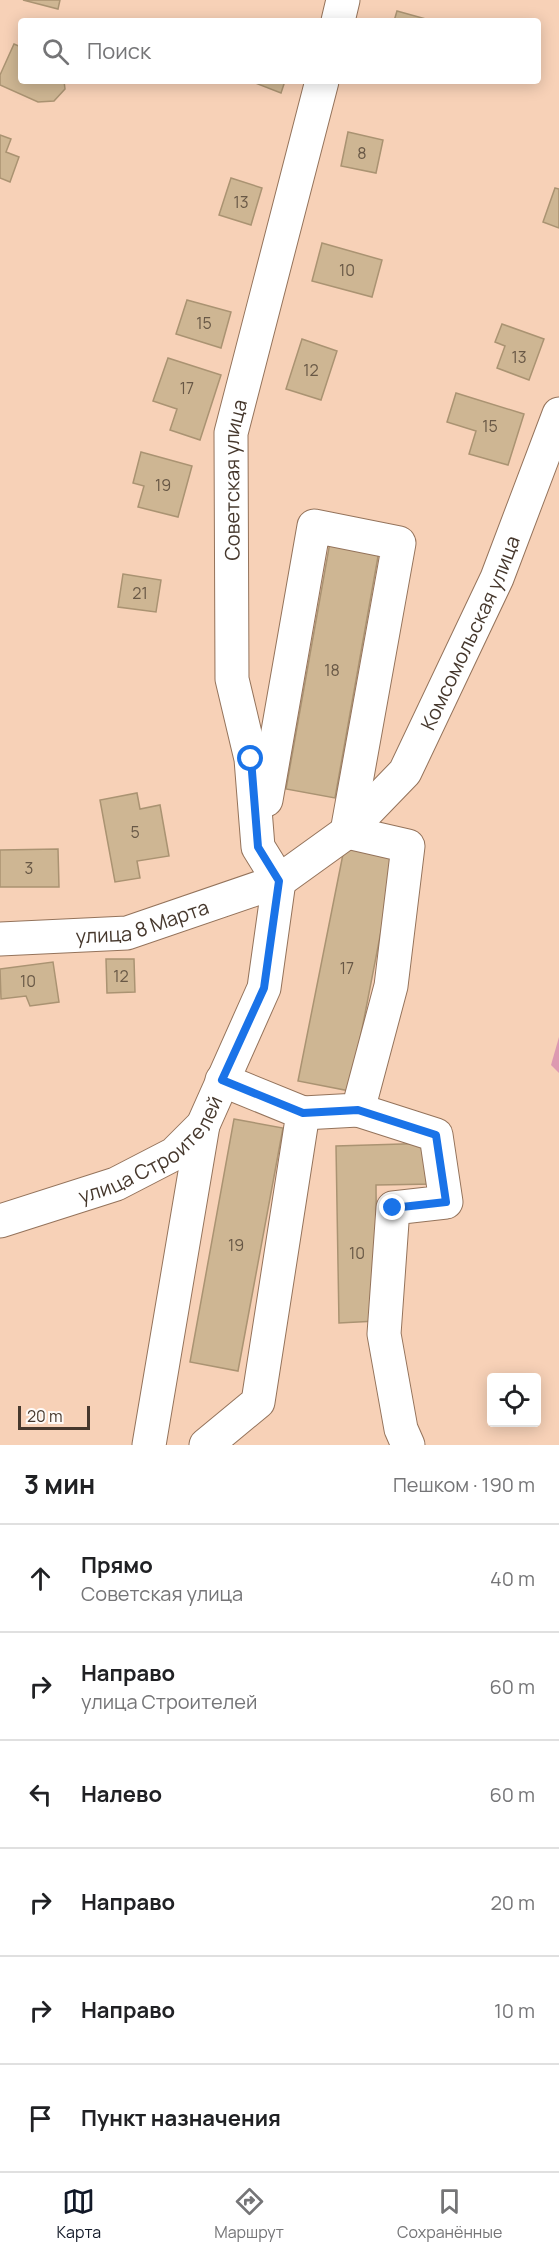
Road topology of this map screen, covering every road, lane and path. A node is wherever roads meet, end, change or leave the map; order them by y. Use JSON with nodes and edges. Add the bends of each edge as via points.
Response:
{"nodes":[{"id":1,"x":343,"y":0,"type":"edge"},
{"id":2,"x":339,"y":18,"type":"edge"},
{"id":3,"x":321,"y":84,"type":"edge"},
{"id":4,"x":559,"y":414,"type":"edge"},
{"id":5,"x":347,"y":831,"type":"junction"},
{"id":6,"x":258,"y":847,"type":"junction"},
{"id":7,"x":279,"y":881,"type":"junction"},
{"id":8,"x":0,"y":939,"type":"edge"},
{"id":9,"x":222,"y":1080,"type":"junction"},
{"id":10,"x":358,"y":1110,"type":"junction"},
{"id":11,"x":303,"y":1113,"type":"junction"},
{"id":12,"x":203,"y":1125,"type":"junction"},
{"id":13,"x":0,"y":1221,"type":"edge"},
{"id":14,"x":148,"y":1445,"type":"edge"},
{"id":15,"x":206,"y":1445,"type":"edge"},
{"id":16,"x":408,"y":1445,"type":"edge"}],
"edges":[{"from":1,"to":2,"type":"street"},
{"from":3,"to":6,"type":"street","name":"Советская улица","via":[[231,433],[232,679],[251,759]]},
{"from":4,"to":5,"type":"street","name":"Комсомольская улица","via":[[497,578],[405,772]]},
{"from":5,"to":6,"type":"street","via":[[399,543],[314,526]]},
{"from":5,"to":7,"type":"street","name":"Комсомольская улица"},
{"from":5,"to":10,"type":"street","via":[[408,846],[391,986]]},
{"from":6,"to":7,"type":"street","name":"Советская улица"},
{"from":7,"to":8,"type":"street","name":"улица 8 Марта","via":[[127,933]]},
{"from":7,"to":9,"type":"street","name":"улица Строителей","via":[[264,988]]},
{"from":9,"to":11,"type":"street"},
{"from":9,"to":12,"type":"street","name":"улица Строителей"},
{"from":10,"to":11,"type":"street"},
{"from":10,"to":16,"type":"street","via":[[436,1135],[446,1202],[393,1208],[384,1334],[401,1429]]},
{"from":11,"to":15,"type":"street","via":[[258,1402]]},
{"from":12,"to":13,"type":"street","name":"улица Строителей","via":[[174,1154],[116,1184]]},
{"from":12,"to":14,"type":"street"}]}
